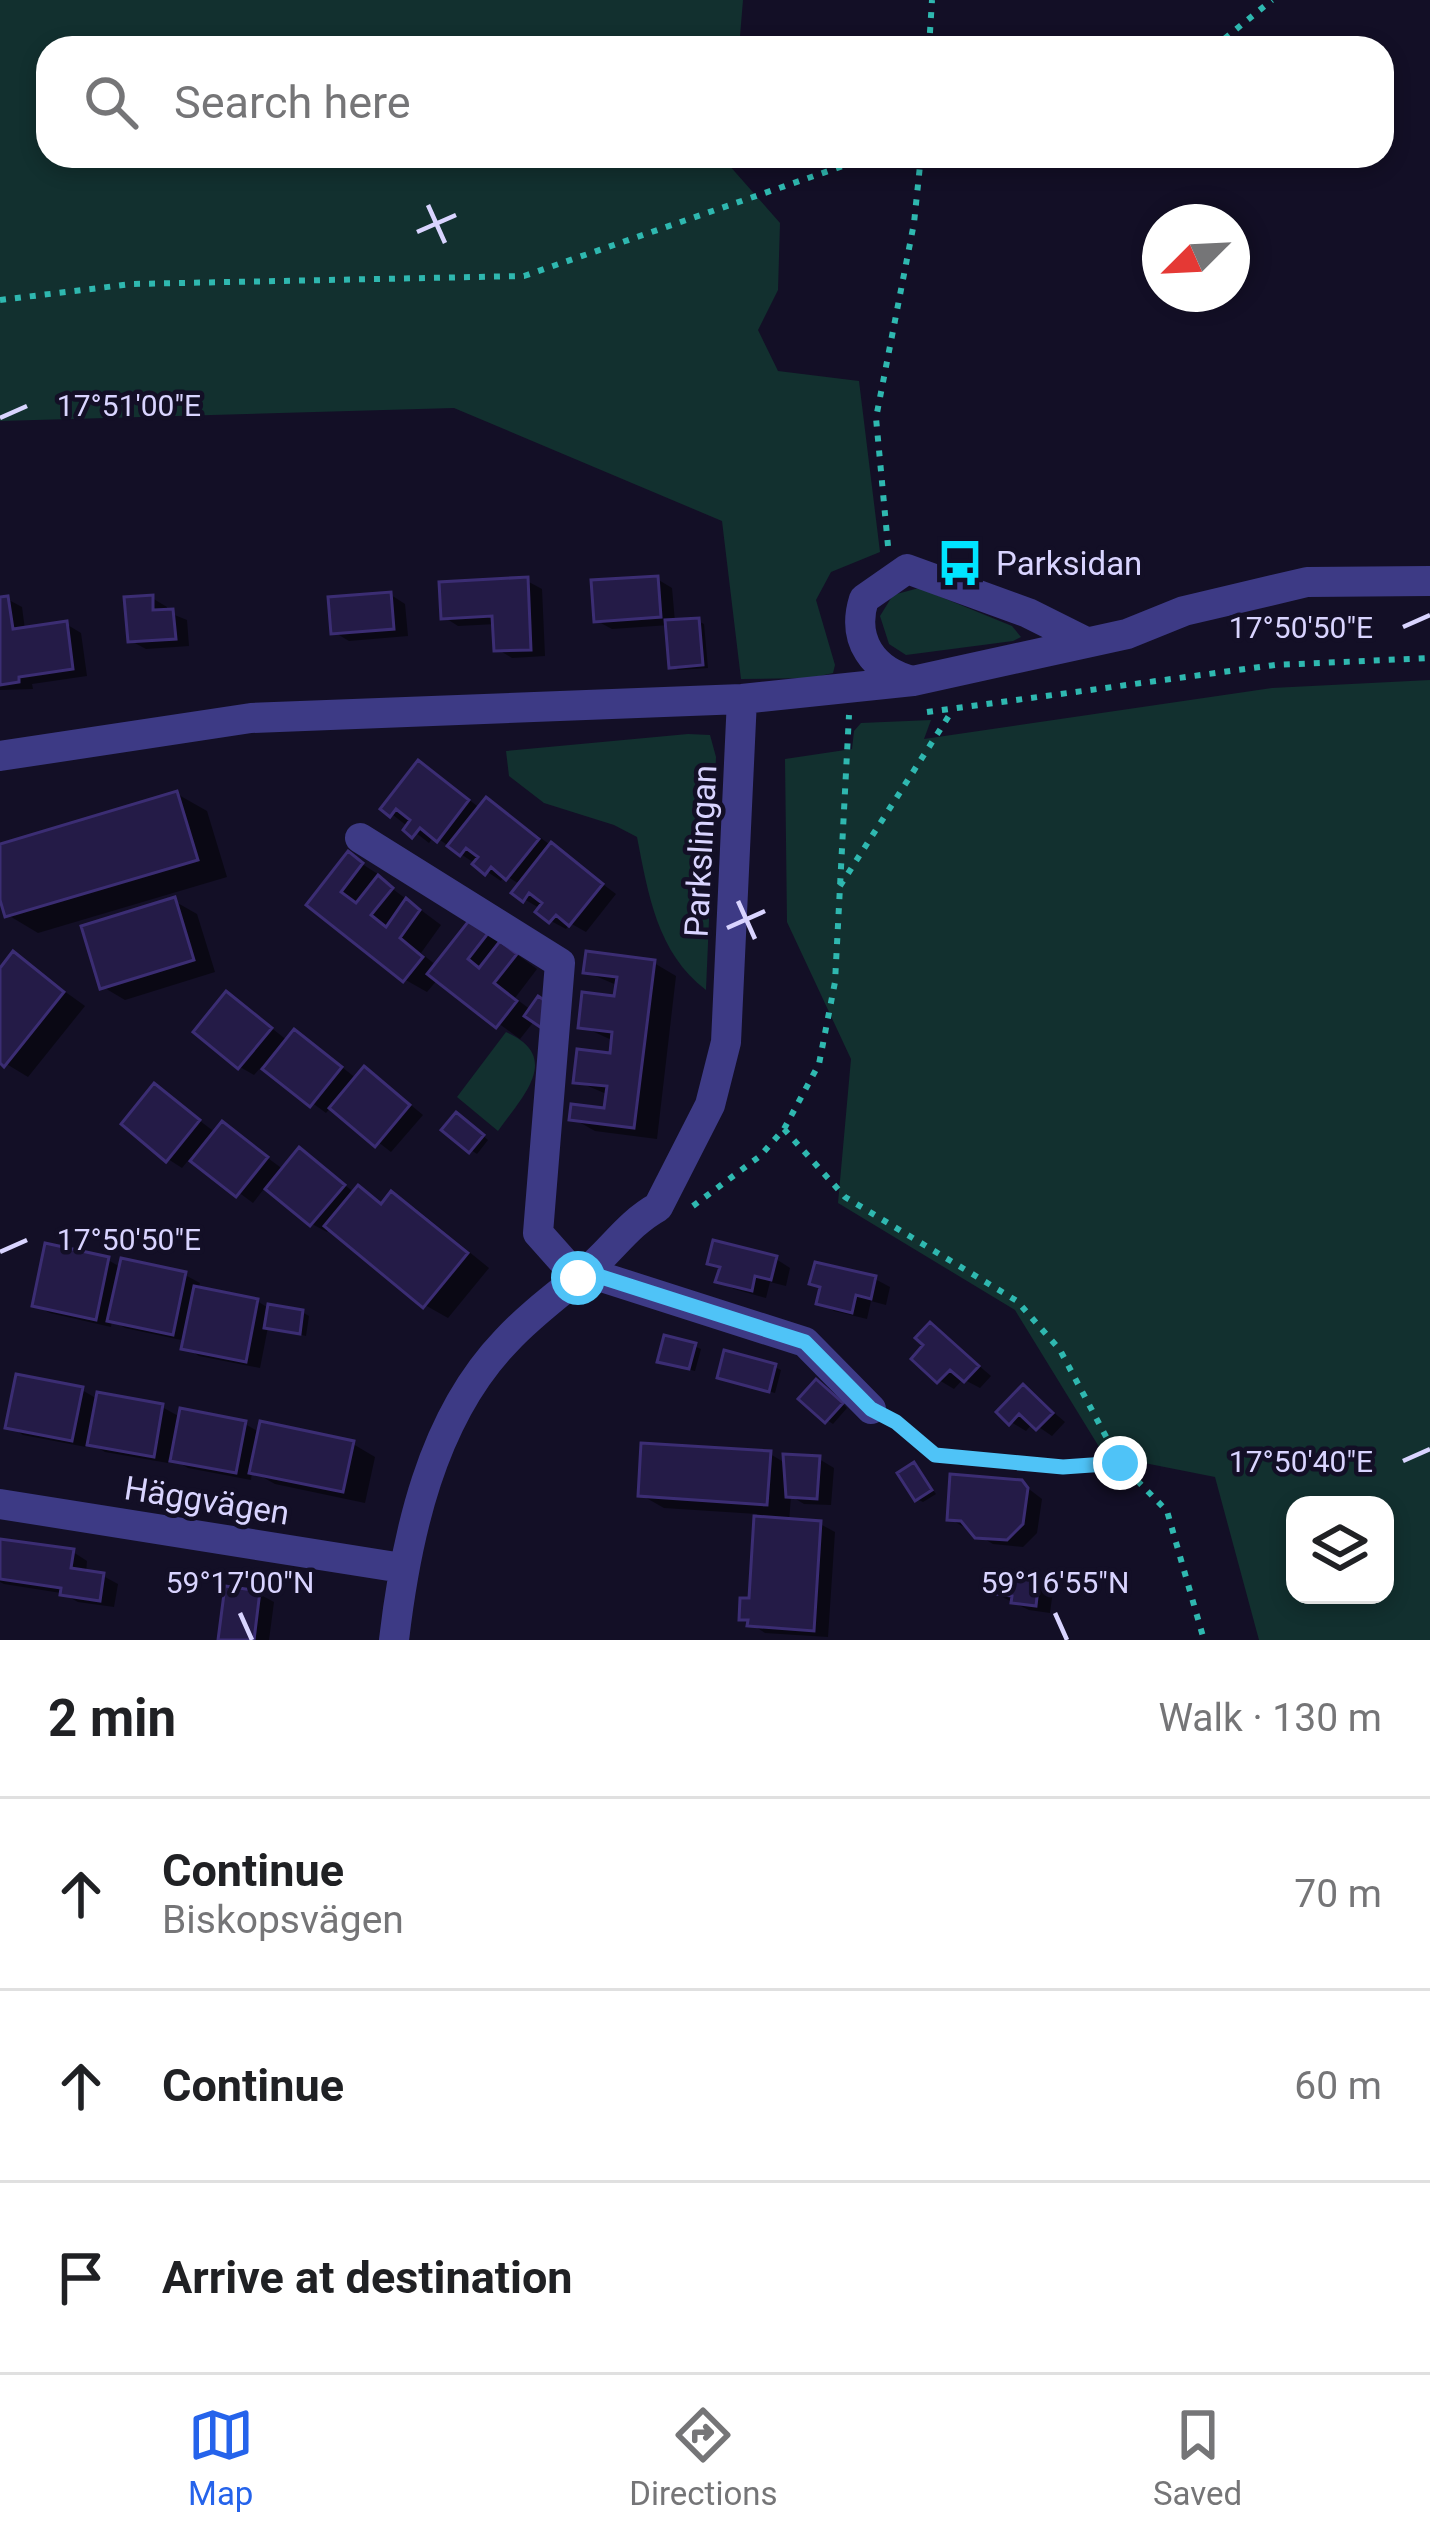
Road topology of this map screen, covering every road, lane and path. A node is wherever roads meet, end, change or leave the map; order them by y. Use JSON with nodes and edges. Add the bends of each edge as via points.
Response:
{"nodes":[{"id":1,"x":932,"y":0,"type":"edge"},
{"id":2,"x":1272,"y":0,"type":"edge"},
{"id":3,"x":930,"y":36,"type":"edge"},
{"id":4,"x":1228,"y":36,"type":"edge"},
{"id":5,"x":837,"y":168,"type":"edge"},
{"id":6,"x":920,"y":168,"type":"edge"},
{"id":7,"x":0,"y":300,"type":"edge"},
{"id":8,"x":885,"y":553,"type":"dead end"},
{"id":9,"x":1430,"y":581,"type":"edge"},
{"id":10,"x":1084,"y":641,"type":"junction"},
{"id":11,"x":1430,"y":658,"type":"edge"},
{"id":12,"x":913,"y":681,"type":"junction"},
{"id":13,"x":742,"y":699,"type":"junction"},
{"id":14,"x":952,"y":711,"type":"junction"},
{"id":15,"x":910,"y":713,"type":"dead end"},
{"id":16,"x":869,"y":715,"type":"dead end"},
{"id":17,"x":0,"y":756,"type":"edge"},
{"id":18,"x":360,"y":838,"type":"dead end"},
{"id":19,"x":838,"y":889,"type":"junction"},
{"id":20,"x":784,"y":1129,"type":"junction"},
{"id":21,"x":690,"y":1208,"type":"dead end"},
{"id":22,"x":582,"y":1275,"type":"junction"},
{"id":23,"x":871,"y":1409,"type":"joint"},
{"id":24,"x":1120,"y":1463,"type":"junction"},
{"id":25,"x":0,"y":1504,"type":"edge"},
{"id":26,"x":403,"y":1568,"type":"junction"},
{"id":27,"x":394,"y":1640,"type":"edge"},
{"id":28,"x":1204,"y":1640,"type":"edge"}],
"edges":[{"from":1,"to":3,"type":"path"},
{"from":2,"to":4,"type":"path"},
{"from":5,"to":7,"type":"path","via":[[524,276],[132,284]]},
{"from":6,"to":8,"type":"path","via":[[876,418]]},
{"from":9,"to":10,"type":"street","via":[[1307,582]]},
{"from":10,"to":12,"type":"street"},
{"from":10,"to":12,"type":"street","via":[[907,569],[864,599],[860,623],[869,655],[884,671]]},
{"from":11,"to":14,"type":"path","via":[[1275,665]]},
{"from":12,"to":13,"type":"street"},
{"from":13,"to":17,"type":"street","via":[[251,718]]},
{"from":13,"to":22,"type":"street","name":"Parkslingan","via":[[727,1042],[710,1105],[658,1207]]},
{"from":14,"to":15,"type":"path"},
{"from":14,"to":19,"type":"path"},
{"from":16,"to":19,"type":"path","via":[[849,716]]},
{"from":18,"to":22,"type":"street","via":[[560,963],[538,1233]]},
{"from":19,"to":20,"type":"path","via":[[835,982],[819,1064]]},
{"from":20,"to":21,"type":"path"},
{"from":20,"to":24,"type":"path","via":[[845,1197],[1017,1301],[1060,1350]]},
{"from":22,"to":23,"type":"street","via":[[805,1342]]},
{"from":22,"to":26,"type":"street","name":"Parkslingan","via":[[505,1341],[469,1388],[437,1453]]},
{"from":23,"to":24,"type":"path","via":[[935,1455],[1063,1467]]},
{"from":24,"to":28,"type":"path","via":[[1167,1511]]},
{"from":25,"to":26,"type":"street","name":"Häggvägen"},
{"from":26,"to":27,"type":"street","name":"Parkslingan"}]}
